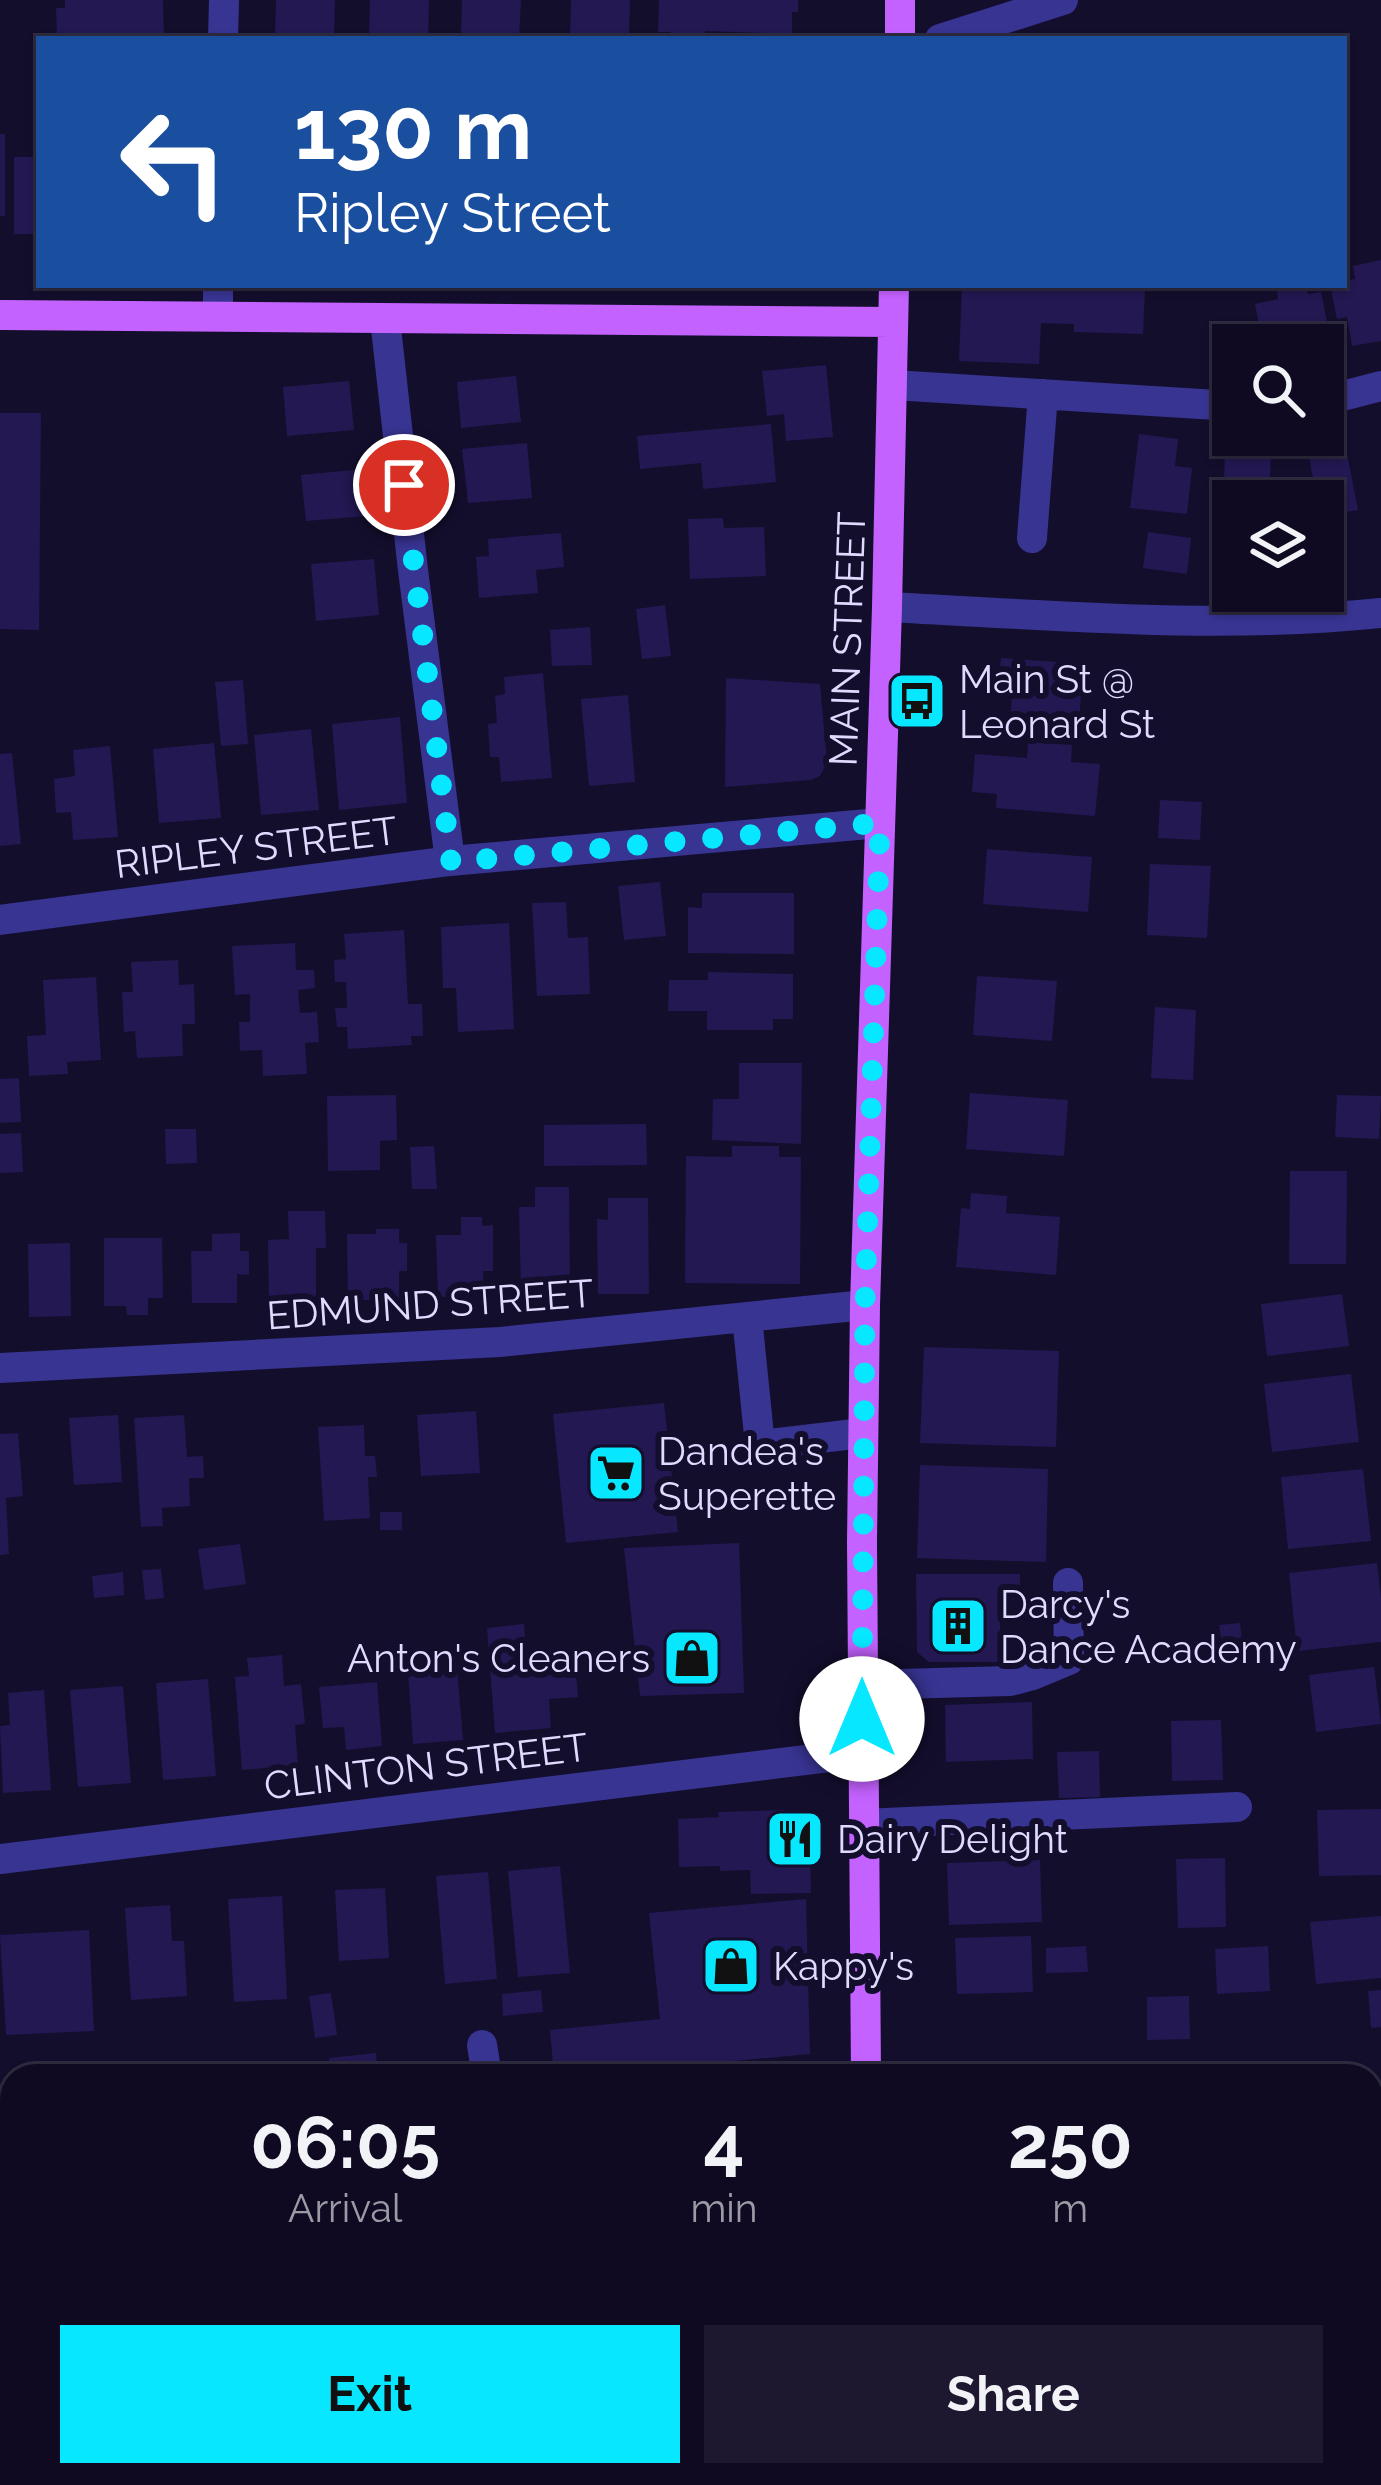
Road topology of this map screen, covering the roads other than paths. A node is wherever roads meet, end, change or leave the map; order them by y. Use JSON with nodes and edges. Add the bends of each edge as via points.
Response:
{"nodes":[{"id":1,"x":224,"y":0,"type":"edge"},
{"id":2,"x":900,"y":0,"type":"edge"},
{"id":3,"x":1063,"y":0,"type":"edge"},
{"id":4,"x":223,"y":36,"type":"edge"},
{"id":5,"x":901,"y":36,"type":"edge"},
{"id":6,"x":949,"y":36,"type":"edge"},
{"id":7,"x":894,"y":288,"type":"edge"},
{"id":8,"x":218,"y":301,"type":"edge"},
{"id":9,"x":0,"y":315,"type":"edge"},
{"id":10,"x":385,"y":319,"type":"junction"},
{"id":11,"x":892,"y":322,"type":"junction"},
{"id":12,"x":893,"y":385,"type":"junction"},
{"id":13,"x":1381,"y":386,"type":"edge"},
{"id":14,"x":1043,"y":394,"type":"junction"},
{"id":15,"x":1344,"y":396,"type":"edge"},
{"id":16,"x":1212,"y":405,"type":"edge"},
{"id":17,"x":1032,"y":538,"type":"dead end"},
{"id":18,"x":887,"y":608,"type":"junction"},
{"id":19,"x":1381,"y":613,"type":"edge"},
{"id":20,"x":880,"y":823,"type":"junction"},
{"id":21,"x":451,"y":862,"type":"junction"},
{"id":22,"x":0,"y":920,"type":"edge"},
{"id":23,"x":865,"y":1305,"type":"junction"},
{"id":24,"x":747,"y":1317,"type":"junction"},
{"id":25,"x":0,"y":1368,"type":"edge"},
{"id":26,"x":863,"y":1433,"type":"junction"},
{"id":27,"x":1068,"y":1583,"type":"dead end"},
{"id":28,"x":862,"y":1685,"type":"junction"},
{"id":29,"x":862,"y":1753,"type":"junction"},
{"id":30,"x":1237,"y":1807,"type":"dead end"},
{"id":31,"x":863,"y":1824,"type":"junction"},
{"id":32,"x":0,"y":1859,"type":"edge"},
{"id":33,"x":482,"y":2045,"type":"dead end"},
{"id":34,"x":485,"y":2064,"type":"edge"},
{"id":35,"x":866,"y":2064,"type":"edge"}],
"edges":[{"from":1,"to":4,"type":"street"},
{"from":2,"to":5,"type":"main road"},
{"from":3,"to":6,"type":"street"},
{"from":7,"to":11,"type":"main road","name":"MAIN STREET"},
{"from":8,"to":9,"type":"main road"},
{"from":8,"to":10,"type":"main road"},
{"from":10,"to":11,"type":"main road"},
{"from":10,"to":21,"type":"street"},
{"from":11,"to":12,"type":"main road","name":"MAIN STREET"},
{"from":12,"to":14,"type":"street"},
{"from":12,"to":18,"type":"main road","name":"MAIN STREET"},
{"from":13,"to":15,"type":"street"},
{"from":14,"to":16,"type":"street"},
{"from":14,"to":17,"type":"street"},
{"from":18,"to":19,"type":"street","via":[[1261,621]]},
{"from":18,"to":20,"type":"main road","name":"MAIN STREET"},
{"from":20,"to":21,"type":"street","name":"RIPLEY STREET"},
{"from":20,"to":23,"type":"main road","name":"MAIN STREET"},
{"from":21,"to":22,"type":"street","name":"RIPLEY STREET"},
{"from":23,"to":24,"type":"street","name":"EDMUND STREET"},
{"from":23,"to":26,"type":"main road","name":"MAIN STREET"},
{"from":24,"to":25,"type":"street","name":"EDMUND STREET","via":[[459,1345]]},
{"from":24,"to":26,"type":"street","via":[[760,1445]]},
{"from":26,"to":28,"type":"main road","name":"MAIN STREET"},
{"from":27,"to":28,"type":"street","via":[[1069,1660],[1010,1681]]},
{"from":28,"to":29,"type":"main road","name":"MAIN STREET"},
{"from":29,"to":31,"type":"main road","name":"MAIN STREET"},
{"from":29,"to":32,"type":"street","name":"CLINTON STREET"},
{"from":30,"to":31,"type":"street"},
{"from":31,"to":35,"type":"main road","name":"MAIN STREET"},
{"from":33,"to":34,"type":"street"}]}
